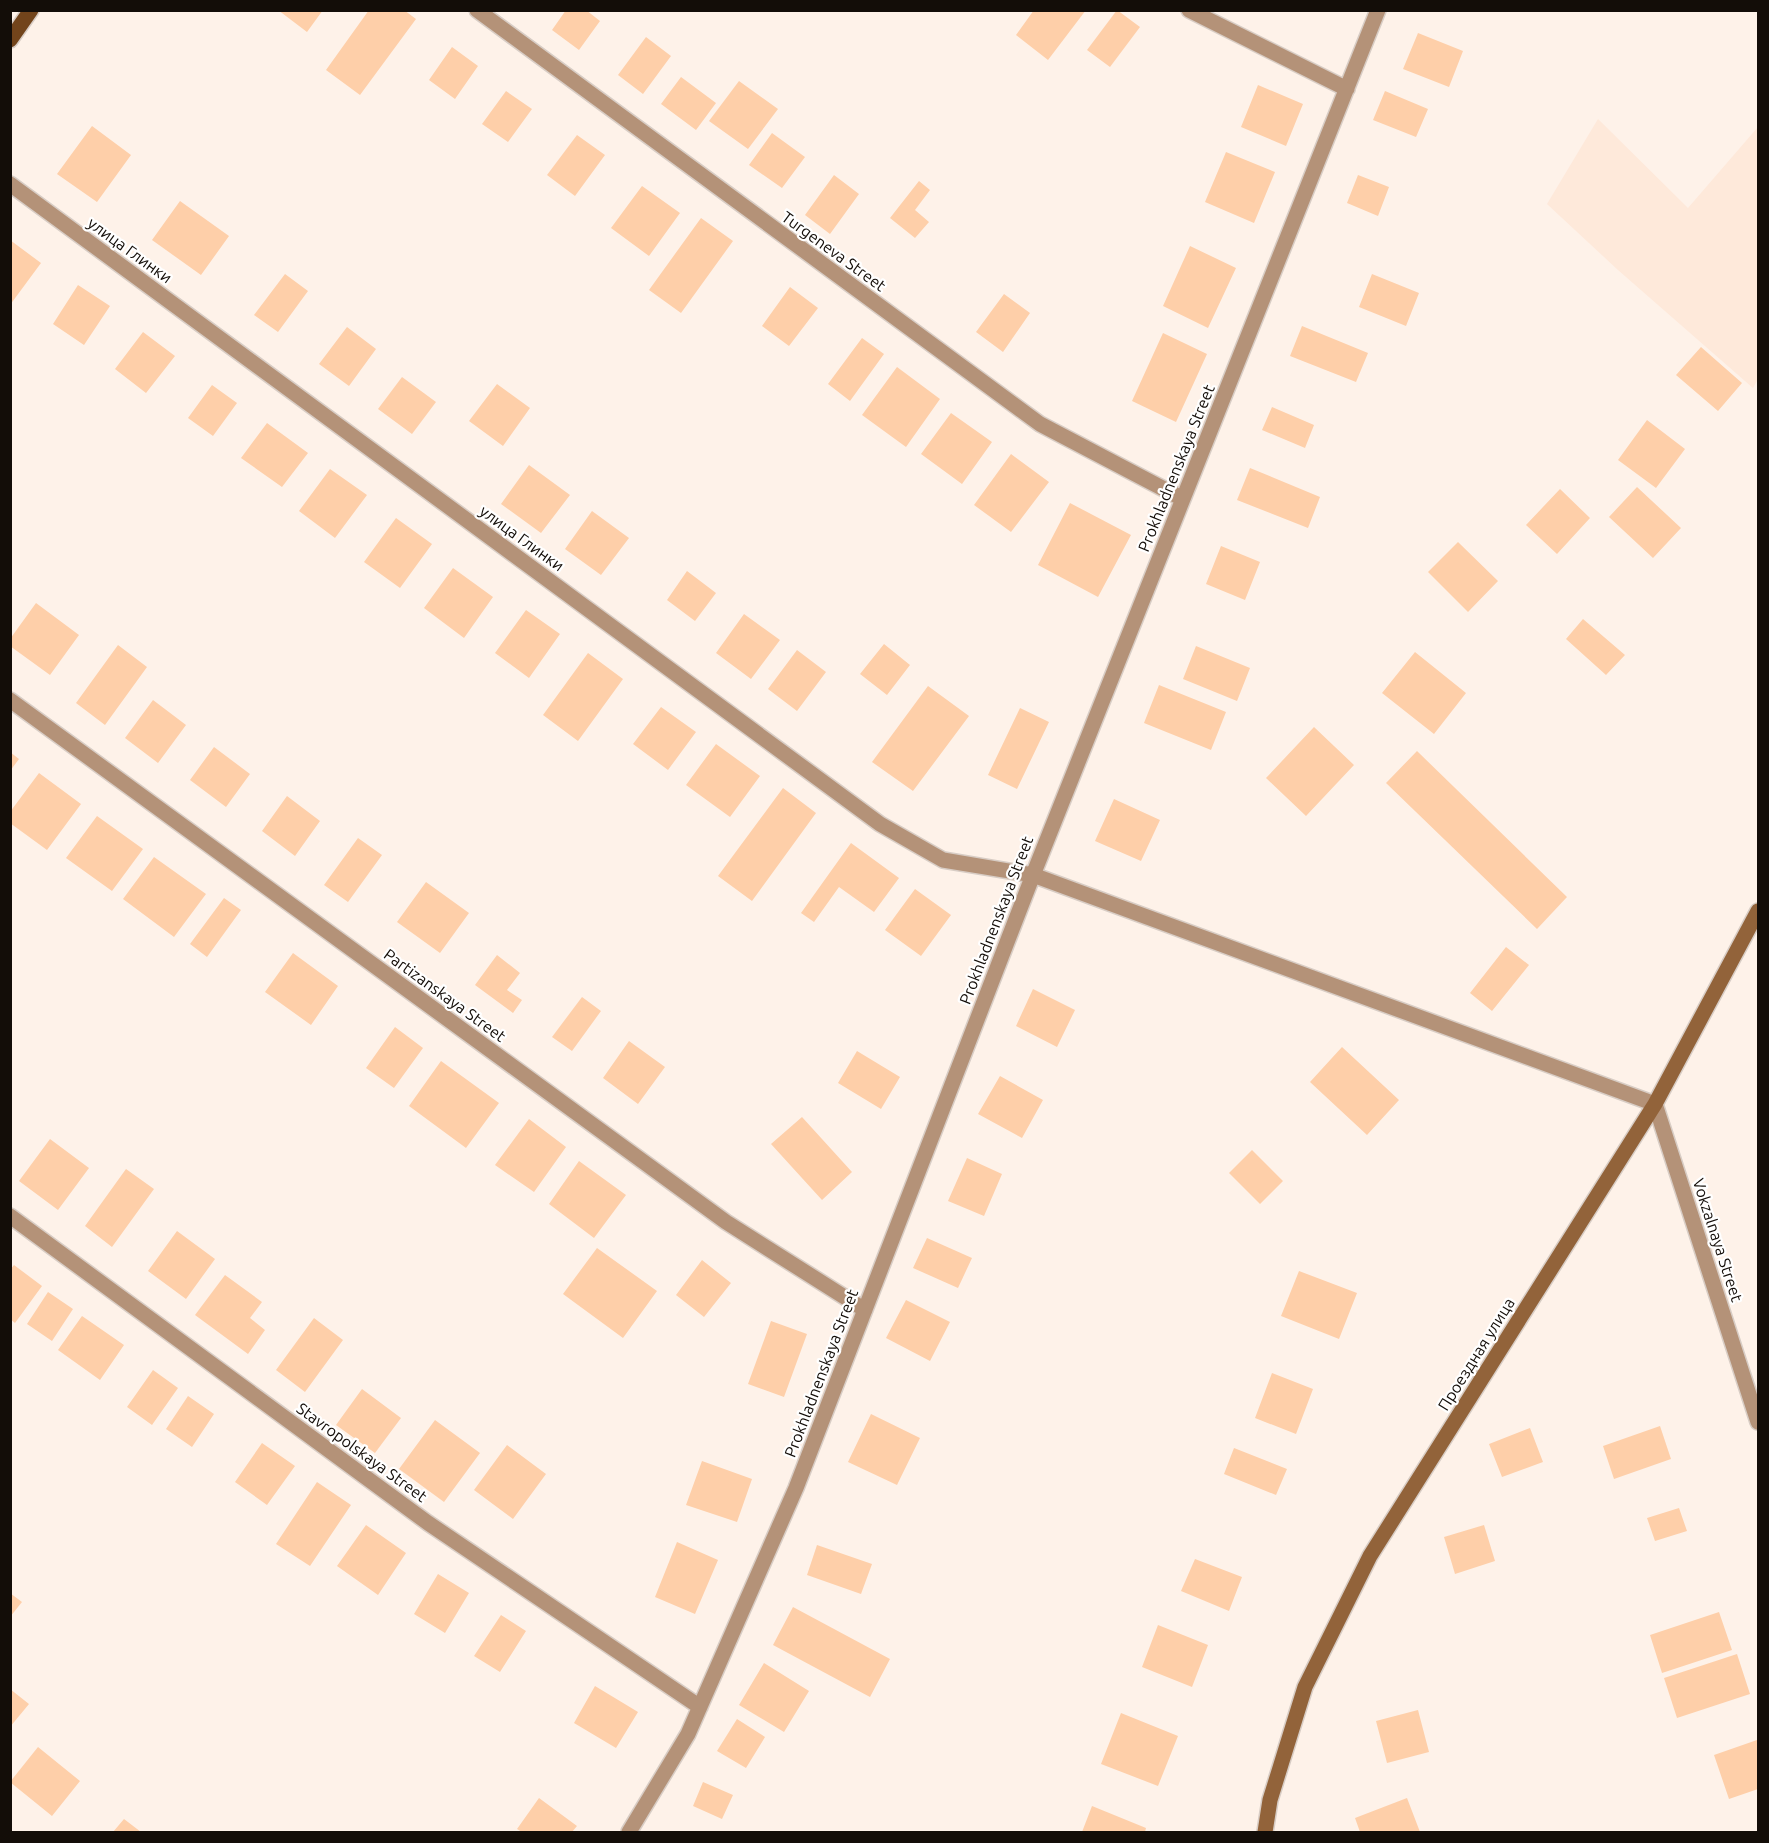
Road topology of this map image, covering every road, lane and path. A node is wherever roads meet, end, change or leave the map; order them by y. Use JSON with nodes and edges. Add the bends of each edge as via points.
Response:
{"nodes":[{"id":1,"x":31,"y":10,"type":"edge"},
{"id":2,"x":477,"y":10,"type":"edge"},
{"id":3,"x":1189,"y":10,"type":"edge"},
{"id":4,"x":1378,"y":10,"type":"edge"},
{"id":5,"x":10,"y":40,"type":"edge"},
{"id":6,"x":1347,"y":89,"type":"junction"},
{"id":7,"x":10,"y":184,"type":"edge"},
{"id":8,"x":1183,"y":499,"type":"junction"},
{"id":9,"x":10,"y":700,"type":"edge"},
{"id":10,"x":1033,"y":875,"type":"junction"},
{"id":11,"x":1758,"y":911,"type":"edge"},
{"id":12,"x":1655,"y":1104,"type":"junction"},
{"id":13,"x":10,"y":1216,"type":"edge"},
{"id":14,"x":865,"y":1310,"type":"junction"},
{"id":15,"x":1758,"y":1422,"type":"edge"},
{"id":16,"x":700,"y":1707,"type":"junction"},
{"id":17,"x":630,"y":1833,"type":"edge"},
{"id":18,"x":1265,"y":1833,"type":"edge"}],
"edges":[{"from":1,"to":5,"type":"main road"},
{"from":2,"to":8,"type":"street","name":"Turgeneva Street","via":[[1040,424]]},
{"from":3,"to":6,"type":"street"},
{"from":4,"to":6,"type":"street","name":"Prokhladnenskaya Street"},
{"from":6,"to":8,"type":"street","name":"Prokhladnenskaya Street"},
{"from":7,"to":10,"type":"street","name":"улица Глинки","via":[[880,824],[943,860]]},
{"from":8,"to":10,"type":"street","name":"Prokhladnenskaya Street"},
{"from":9,"to":14,"type":"street","name":"Partizanskaya Street","via":[[726,1222]]},
{"from":10,"to":12,"type":"street","name":"улица Глинки"},
{"from":10,"to":14,"type":"street","name":"Prokhladnenskaya Street"},
{"from":11,"to":12,"type":"main road","name":"Проездная улица"},
{"from":12,"to":15,"type":"street","name":"Vokzalnaya Street"},
{"from":12,"to":18,"type":"main road","name":"Проездная улица","via":[[1370,1556],[1305,1688],[1270,1800]]},
{"from":13,"to":16,"type":"street","name":"Stavropolskaya Street","via":[[428,1523]]},
{"from":14,"to":16,"type":"street","name":"Prokhladnenskaya Street","via":[[796,1488]]},
{"from":16,"to":17,"type":"street","name":"Prokhladnenskaya Street"}]}
